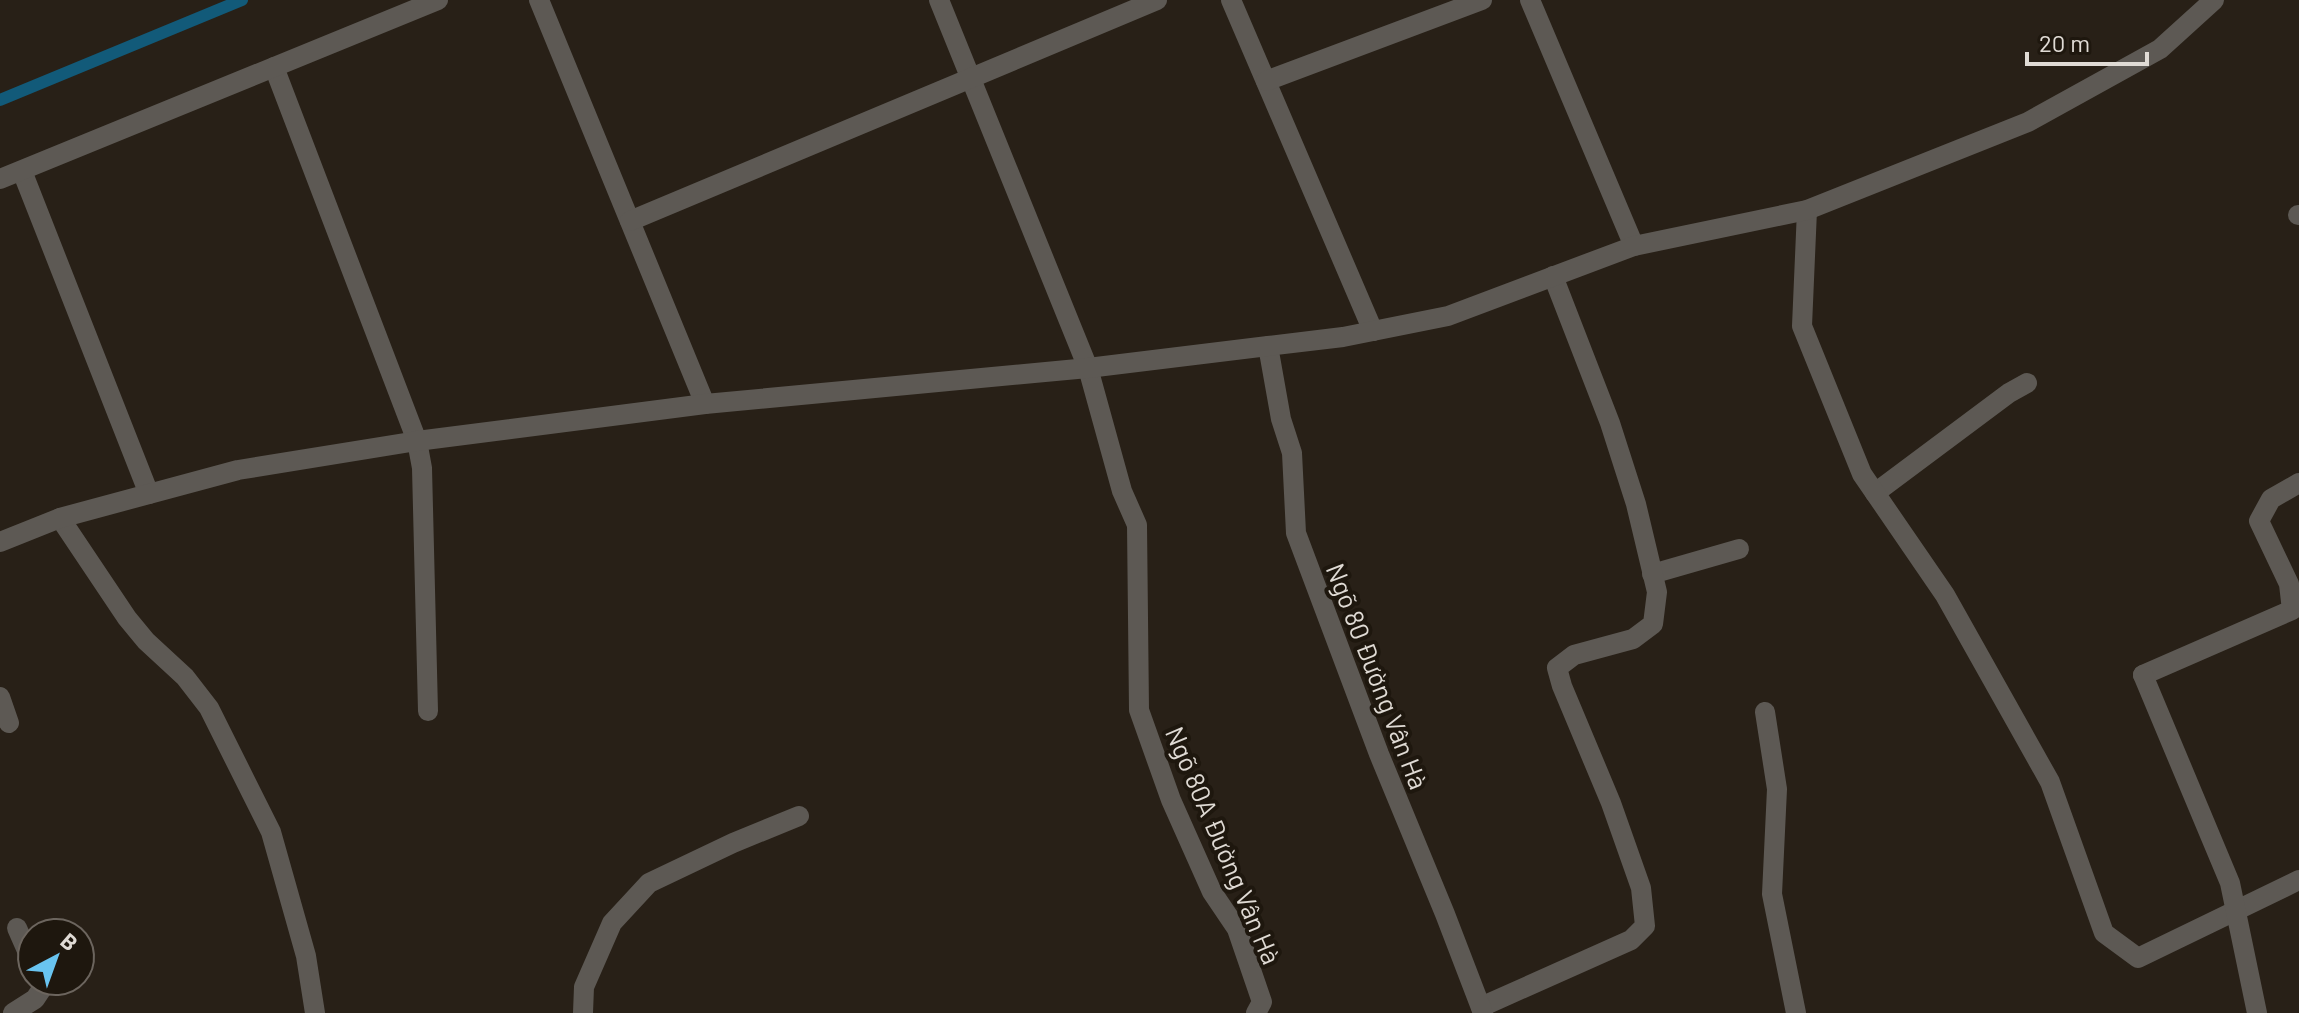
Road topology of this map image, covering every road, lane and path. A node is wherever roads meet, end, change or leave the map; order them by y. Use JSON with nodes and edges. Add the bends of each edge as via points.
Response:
{"nodes":[{"id":1,"x":438,"y":0,"type":"edge"},
{"id":2,"x":539,"y":0,"type":"edge"},
{"id":3,"x":939,"y":0,"type":"edge"},
{"id":4,"x":1157,"y":0,"type":"edge"},
{"id":5,"x":1231,"y":0,"type":"edge"},
{"id":6,"x":1482,"y":0,"type":"edge"},
{"id":7,"x":1530,"y":0,"type":"edge"},
{"id":8,"x":2214,"y":0,"type":"edge"},
{"id":9,"x":274,"y":67,"type":"junction"},
{"id":10,"x":971,"y":78,"type":"junction"},
{"id":11,"x":1266,"y":81,"type":"junction"},
{"id":12,"x":22,"y":171,"type":"junction"},
{"id":13,"x":0,"y":179,"type":"edge"},
{"id":14,"x":1807,"y":210,"type":"junction"},
{"id":15,"x":630,"y":221,"type":"junction"},
{"id":16,"x":1634,"y":246,"type":"junction"},
{"id":17,"x":1553,"y":276,"type":"junction"},
{"id":18,"x":1373,"y":331,"type":"junction"},
{"id":19,"x":1268,"y":346,"type":"junction"},
{"id":20,"x":1088,"y":368,"type":"junction"},
{"id":21,"x":2027,"y":383,"type":"dead end"},
{"id":22,"x":705,"y":404,"type":"junction"},
{"id":23,"x":417,"y":441,"type":"junction"},
{"id":24,"x":2299,"y":483,"type":"edge"},
{"id":25,"x":1875,"y":493,"type":"junction"},
{"id":26,"x":149,"y":494,"type":"junction"},
{"id":27,"x":60,"y":518,"type":"junction"},
{"id":28,"x":0,"y":542,"type":"edge"},
{"id":29,"x":1739,"y":549,"type":"dead end"},
{"id":30,"x":1652,"y":574,"type":"junction"},
{"id":31,"x":0,"y":697,"type":"edge"},
{"id":32,"x":428,"y":711,"type":"dead end"},
{"id":33,"x":1765,"y":712,"type":"dead end"},
{"id":34,"x":9,"y":723,"type":"dead end"},
{"id":35,"x":799,"y":816,"type":"dead end"},
{"id":36,"x":2299,"y":880,"type":"edge"},
{"id":37,"x":2235,"y":910,"type":"junction"},
{"id":38,"x":36,"y":997,"type":"edge"},
{"id":39,"x":1482,"y":1010,"type":"edge"},
{"id":40,"x":13,"y":1013,"type":"edge"},
{"id":41,"x":315,"y":1013,"type":"edge"},
{"id":42,"x":583,"y":1013,"type":"edge"},
{"id":43,"x":1256,"y":1013,"type":"edge"},
{"id":44,"x":1796,"y":1013,"type":"edge"},
{"id":45,"x":2257,"y":1013,"type":"edge"}],
"edges":[{"from":1,"to":9,"type":"street"},
{"from":2,"to":15,"type":"street"},
{"from":3,"to":10,"type":"street","name":"Ngõ 80A Đường Vân Hà"},
{"from":4,"to":10,"type":"street"},
{"from":5,"to":11,"type":"street"},
{"from":6,"to":11,"type":"street"},
{"from":7,"to":16,"type":"street"},
{"from":8,"to":14,"type":"street","via":[[2160,49],[2028,122]]},
{"from":9,"to":12,"type":"street"},
{"from":9,"to":23,"type":"street"},
{"from":10,"to":15,"type":"street"},
{"from":10,"to":20,"type":"street","name":"Ngõ 80A Đường Vân Hà"},
{"from":11,"to":18,"type":"street"},
{"from":12,"to":13,"type":"street"},
{"from":12,"to":26,"type":"street"},
{"from":14,"to":16,"type":"street"},
{"from":14,"to":25,"type":"street","via":[[1802,326],[1862,474]]},
{"from":15,"to":22,"type":"street"},
{"from":16,"to":17,"type":"street"},
{"from":17,"to":18,"type":"street","via":[[1448,316]]},
{"from":17,"to":30,"type":"street","via":[[1610,423]]},
{"from":18,"to":19,"type":"street"},
{"from":19,"to":20,"type":"street"},
{"from":19,"to":39,"type":"street","name":"Ngõ 80 Đường Vân Hà","via":[[1292,453],[1296,533]]},
{"from":20,"to":22,"type":"street"},
{"from":20,"to":43,"type":"street","name":"Ngõ 80A Đường Vân Hà","via":[[1122,491],[1137,525],[1139,710],[1212,892],[1237,929],[1262,1002]]},
{"from":21,"to":25,"type":"street"},
{"from":22,"to":23,"type":"street"},
{"from":23,"to":26,"type":"street","via":[[238,470]]},
{"from":23,"to":32,"type":"street"},
{"from":24,"to":37,"type":"street","via":[[2271,499],[2259,521],[2289,584],[2292,610],[2143,675],[2230,883]]},
{"from":25,"to":37,"type":"street","via":[[1945,595],[2050,782],[2104,933],[2138,958]]},
{"from":26,"to":27,"type":"street"},
{"from":27,"to":28,"type":"street"},
{"from":27,"to":41,"type":"street","via":[[127,618],[209,708],[271,832],[306,956]]},
{"from":29,"to":30,"type":"street"},
{"from":30,"to":39,"type":"street","via":[[1657,592],[1653,624],[1633,639],[1574,655],[1557,668],[1641,888],[1645,926],[1631,940]]},
{"from":31,"to":34,"type":"street"},
{"from":33,"to":44,"type":"street","via":[[1777,789],[1772,894]]},
{"from":35,"to":42,"type":"street","via":[[649,883],[612,923],[584,987]]},
{"from":36,"to":37,"type":"street"},
{"from":37,"to":45,"type":"street"},
{"from":38,"to":40,"type":"street"}]}
